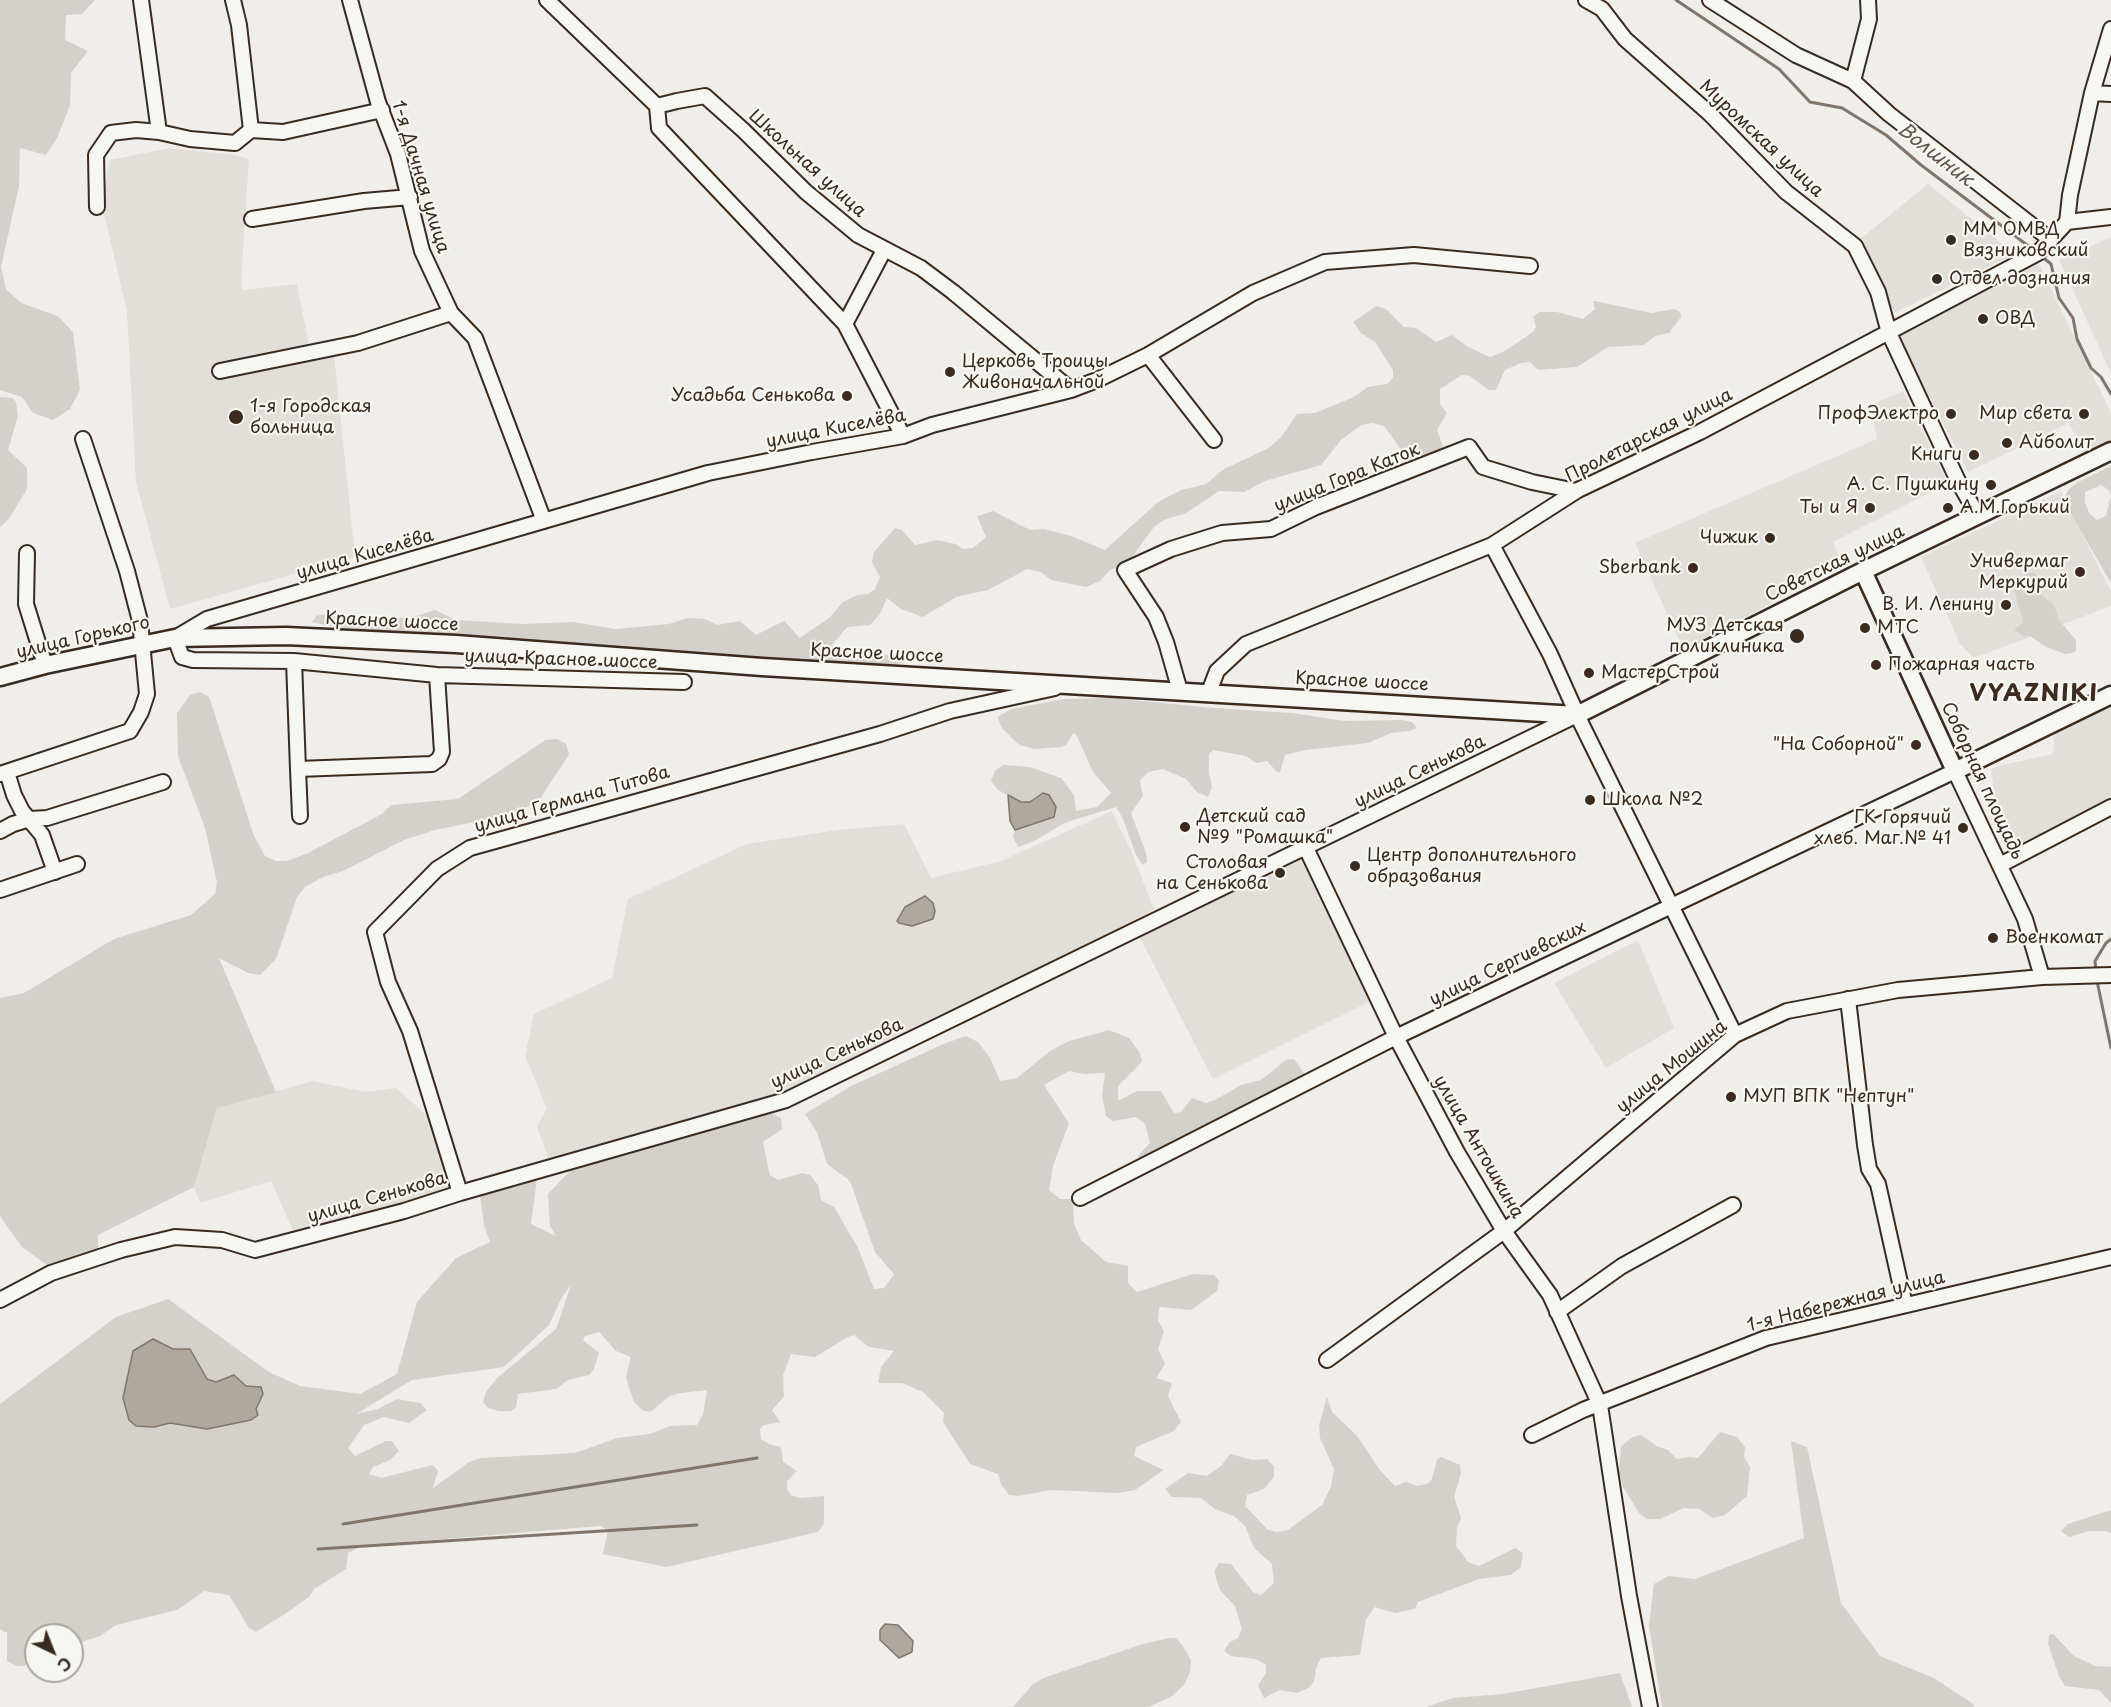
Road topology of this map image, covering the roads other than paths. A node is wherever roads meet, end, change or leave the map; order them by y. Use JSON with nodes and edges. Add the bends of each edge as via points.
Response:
{"nodes":[{"id":1,"x":141,"y":0,"type":"edge"},
{"id":2,"x":233,"y":0,"type":"edge"},
{"id":3,"x":350,"y":0,"type":"edge"},
{"id":4,"x":548,"y":0,"type":"edge"},
{"id":5,"x":1586,"y":0,"type":"edge"},
{"id":6,"x":1710,"y":0,"type":"edge"},
{"id":7,"x":1868,"y":0,"type":"edge"},
{"id":8,"x":2111,"y":30,"type":"edge"},
{"id":9,"x":1853,"y":81,"type":"junction"},
{"id":10,"x":2092,"y":93,"type":"junction"},
{"id":11,"x":2111,"y":94,"type":"edge"},
{"id":12,"x":657,"y":106,"type":"junction"},
{"id":13,"x":382,"y":110,"type":"junction"},
{"id":14,"x":251,"y":130,"type":"junction"},
{"id":15,"x":159,"y":132,"type":"junction"},
{"id":16,"x":410,"y":197,"type":"junction"},
{"id":17,"x":98,"y":207,"type":"dead end"},
{"id":18,"x":2111,"y":217,"type":"edge"},
{"id":19,"x":252,"y":219,"type":"dead end"},
{"id":20,"x":2067,"y":222,"type":"junction"},
{"id":21,"x":2051,"y":240,"type":"junction"},
{"id":22,"x":884,"y":250,"type":"junction"},
{"id":23,"x":1530,"y":266,"type":"dead end"},
{"id":24,"x":451,"y":313,"type":"junction"},
{"id":25,"x":845,"y":324,"type":"junction"},
{"id":26,"x":1889,"y":333,"type":"junction"},
{"id":27,"x":1148,"y":355,"type":"junction"},
{"id":28,"x":220,"y":371,"type":"dead end"},
{"id":29,"x":1071,"y":390,"type":"junction"},
{"id":30,"x":903,"y":436,"type":"junction"},
{"id":31,"x":84,"y":439,"type":"dead end"},
{"id":32,"x":1214,"y":440,"type":"dead end"},
{"id":33,"x":2111,"y":451,"type":"edge"},
{"id":34,"x":1576,"y":491,"type":"junction"},
{"id":35,"x":1978,"y":516,"type":"junction"},
{"id":36,"x":544,"y":521,"type":"junction"},
{"id":37,"x":1492,"y":545,"type":"junction"},
{"id":38,"x":27,"y":553,"type":"dead end"},
{"id":39,"x":1863,"y":571,"type":"junction"},
{"id":40,"x":175,"y":638,"type":"junction"},
{"id":41,"x":143,"y":644,"type":"junction"},
{"id":42,"x":294,"y":661,"type":"junction"},
{"id":43,"x":45,"y":665,"type":"junction"},
{"id":44,"x":437,"y":675,"type":"junction"},
{"id":45,"x":0,"y":677,"type":"edge"},
{"id":46,"x":684,"y":682,"type":"dead end"},
{"id":47,"x":1072,"y":684,"type":"junction"},
{"id":48,"x":1180,"y":691,"type":"junction"},
{"id":49,"x":1209,"y":692,"type":"junction"},
{"id":50,"x":2111,"y":695,"type":"edge"},
{"id":51,"x":1532,"y":712,"type":"junction"},
{"id":52,"x":1577,"y":715,"type":"junction"},
{"id":53,"x":1533,"y":736,"type":"junction"},
{"id":54,"x":298,"y":769,"type":"junction"},
{"id":55,"x":1955,"y":771,"type":"junction"},
{"id":56,"x":4,"y":773,"type":"edge"},
{"id":57,"x":163,"y":782,"type":"dead end"},
{"id":58,"x":2111,"y":807,"type":"edge"},
{"id":59,"x":300,"y":816,"type":"dead end"},
{"id":60,"x":30,"y":819,"type":"junction"},
{"id":61,"x":0,"y":831,"type":"edge"},
{"id":62,"x":1306,"y":848,"type":"junction"},
{"id":63,"x":77,"y":864,"type":"dead end"},
{"id":64,"x":2000,"y":865,"type":"junction"},
{"id":65,"x":55,"y":872,"type":"junction"},
{"id":66,"x":0,"y":890,"type":"edge"},
{"id":67,"x":1670,"y":906,"type":"junction"},
{"id":68,"x":2111,"y":975,"type":"edge"},
{"id":69,"x":2042,"y":977,"type":"junction"},
{"id":70,"x":1848,"y":999,"type":"junction"},
{"id":71,"x":1735,"y":1035,"type":"junction"},
{"id":72,"x":1396,"y":1037,"type":"junction"},
{"id":73,"x":460,"y":1193,"type":"junction"},
{"id":74,"x":1080,"y":1198,"type":"dead end"},
{"id":75,"x":1733,"y":1205,"type":"dead end"},
{"id":76,"x":1504,"y":1231,"type":"junction"},
{"id":77,"x":2111,"y":1257,"type":"edge"},
{"id":78,"x":0,"y":1300,"type":"edge"},
{"id":79,"x":1905,"y":1305,"type":"junction"},
{"id":80,"x":1557,"y":1312,"type":"junction"},
{"id":81,"x":1328,"y":1360,"type":"dead end"},
{"id":82,"x":1600,"y":1405,"type":"junction"},
{"id":83,"x":1532,"y":1435,"type":"dead end"},
{"id":84,"x":1650,"y":1707,"type":"edge"}],
"edges":[{"from":1,"to":15,"type":"street"},
{"from":2,"to":14,"type":"street"},
{"from":3,"to":13,"type":"street","name":"1-я Дачная улица"},
{"from":4,"to":12,"type":"street"},
{"from":5,"to":26,"type":"street","name":"Муромская улица","via":[[1602,9],[1625,39],[1710,114],[1786,192],[1855,246],[1878,292]]},
{"from":6,"to":9,"type":"street","via":[[1796,55]]},
{"from":7,"to":9,"type":"street","via":[[1869,19]]},
{"from":8,"to":10,"type":"street"},
{"from":9,"to":21,"type":"street","via":[[1888,114]]},
{"from":10,"to":11,"type":"street"},
{"from":10,"to":20,"type":"street"},
{"from":12,"to":22,"type":"street","name":"Школьная улица","via":[[705,96],[806,192],[858,235]]},
{"from":12,"to":25,"type":"street","via":[[659,128]]},
{"from":13,"to":14,"type":"street","via":[[283,132]]},
{"from":13,"to":16,"type":"street","name":"1-я Дачная улица"},
{"from":14,"to":15,"type":"street","via":[[235,143]]},
{"from":15,"to":17,"type":"street","via":[[111,133],[96,155]]},
{"from":16,"to":19,"type":"street"},
{"from":16,"to":24,"type":"street","name":"1-я Дачная улица","via":[[422,250]]},
{"from":18,"to":20,"type":"street"},
{"from":20,"to":21,"type":"street","name":"Пролетарская улица"},
{"from":21,"to":26,"type":"street","name":"Пролетарская улица","via":[[2038,253]]},
{"from":22,"to":25,"type":"street"},
{"from":22,"to":29,"type":"street","name":"Школьная улица","via":[[921,268]]},
{"from":23,"to":27,"type":"street","name":"улица Киселёва","via":[[1414,255],[1325,262],[1253,293]]},
{"from":24,"to":28,"type":"street","via":[[357,343]]},
{"from":24,"to":36,"type":"street","name":"1-я Дачная улица","via":[[475,338]]},
{"from":25,"to":30,"type":"street"},
{"from":26,"to":34,"type":"street","name":"Пролетарская улица","via":[[1700,432]]},
{"from":26,"to":35,"type":"street","name":"Муромская улица"},
{"from":27,"to":29,"type":"street","name":"улица Киселёва"},
{"from":27,"to":32,"type":"street"},
{"from":29,"to":30,"type":"street","name":"улица Киселёва","via":[[932,424]]},
{"from":30,"to":36,"type":"street","name":"улица Киселёва","via":[[708,473]]},
{"from":31,"to":41,"type":"street","via":[[127,572]]},
{"from":33,"to":35,"type":"main road","name":"Советская улица"},
{"from":34,"to":37,"type":"street","name":"Пролетарская улица"},
{"from":34,"to":48,"type":"street","name":"улица Гора Каток","via":[[1483,467],[1470,447],[1316,507],[1271,529],[1222,533],[1171,549],[1125,570],[1156,617]]},
{"from":35,"to":39,"type":"main road","name":"Советская улица"},
{"from":36,"to":40,"type":"street","name":"улица Киселёва","via":[[207,619]]},
{"from":37,"to":49,"type":"street","name":"Пролетарская улица","via":[[1246,644],[1217,670]]},
{"from":37,"to":52,"type":"street","via":[[1550,654]]},
{"from":38,"to":43,"type":"street","via":[[26,604]]},
{"from":39,"to":52,"type":"main road","name":"Советская улица"},
{"from":39,"to":55,"type":"main road","name":"Соборная площадь"},
{"from":40,"to":41,"type":"main road","name":"улица Горького"},
{"from":40,"to":42,"type":"street","name":"улица Красное шоссе","via":[[182,657],[193,660]]},
{"from":40,"to":47,"type":"main road","name":"Красное шоссе","via":[[286,636],[456,644],[762,667]]},
{"from":41,"to":43,"type":"main road","name":"улица Горького"},
{"from":41,"to":56,"type":"street","via":[[147,694],[129,731]]},
{"from":42,"to":44,"type":"street","name":"улица Красное шоссе"},
{"from":42,"to":54,"type":"street"},
{"from":43,"to":45,"type":"main road","name":"улица Горького"},
{"from":44,"to":46,"type":"street","name":"улица Красное шоссе"},
{"from":44,"to":54,"type":"street","via":[[442,752],[432,764]]},
{"from":47,"to":48,"type":"main road","name":"Красное шоссе"},
{"from":47,"to":73,"type":"street","name":"улица Германа Титова","via":[[950,711],[470,848],[437,869],[375,932],[388,982],[410,1031]]},
{"from":48,"to":49,"type":"main road","name":"Красное шоссе"},
{"from":49,"to":51,"type":"main road","name":"Красное шоссе"},
{"from":50,"to":55,"type":"main road"},
{"from":51,"to":52,"type":"main road","name":"Красное шоссе"},
{"from":51,"to":53,"type":"street","via":[[1536,722]]},
{"from":52,"to":53,"type":"street","name":"улица Сенькова"},
{"from":52,"to":67,"type":"street"},
{"from":53,"to":62,"type":"street","name":"улица Сенькова"},
{"from":54,"to":59,"type":"street"},
{"from":55,"to":64,"type":"street","name":"Соборная площадь"},
{"from":55,"to":67,"type":"street","name":"улица Сергиевских"},
{"from":56,"to":60,"type":"street"},
{"from":57,"to":60,"type":"street","via":[[48,818]]},
{"from":58,"to":64,"type":"street"},
{"from":60,"to":61,"type":"street"},
{"from":60,"to":65,"type":"street","via":[[42,835]]},
{"from":62,"to":72,"type":"street","name":"улица Антошкина"},
{"from":62,"to":73,"type":"street","name":"улица Сенькова","via":[[786,1100]]},
{"from":63,"to":65,"type":"street"},
{"from":64,"to":69,"type":"street","name":"Соборная площадь","via":[[2025,919]]},
{"from":65,"to":66,"type":"street"},
{"from":67,"to":71,"type":"street"},
{"from":67,"to":72,"type":"street","name":"улица Сергиевских"},
{"from":68,"to":69,"type":"street","name":"улица Мошина"},
{"from":69,"to":70,"type":"street","name":"улица Мошина","via":[[1898,990]]},
{"from":70,"to":71,"type":"street","name":"улица Мошина","via":[[1787,1011]]},
{"from":70,"to":79,"type":"street","via":[[1869,1169],[1878,1184]]},
{"from":71,"to":76,"type":"street","name":"улица Мошина"},
{"from":72,"to":74,"type":"street","name":"улица Сергиевских"},
{"from":72,"to":76,"type":"street","name":"улица Антошкина"},
{"from":73,"to":78,"type":"street","name":"улица Сенькова","via":[[255,1250],[222,1240],[175,1237],[51,1273]]},
{"from":75,"to":80,"type":"street","via":[[1622,1266]]},
{"from":76,"to":80,"type":"street","name":"улица Антошкина","via":[[1550,1295]]},
{"from":76,"to":81,"type":"street","name":"улица Мошина"},
{"from":77,"to":79,"type":"street","name":"1-я Набережная улица"},
{"from":79,"to":82,"type":"street","name":"1-я Набережная улица","via":[[1766,1338]]},
{"from":80,"to":82,"type":"street","name":"улица Антошкина"},
{"from":82,"to":83,"type":"street","name":"1-я Набережная улица"},
{"from":82,"to":84,"type":"street","name":"улица Антошкина"}]}
